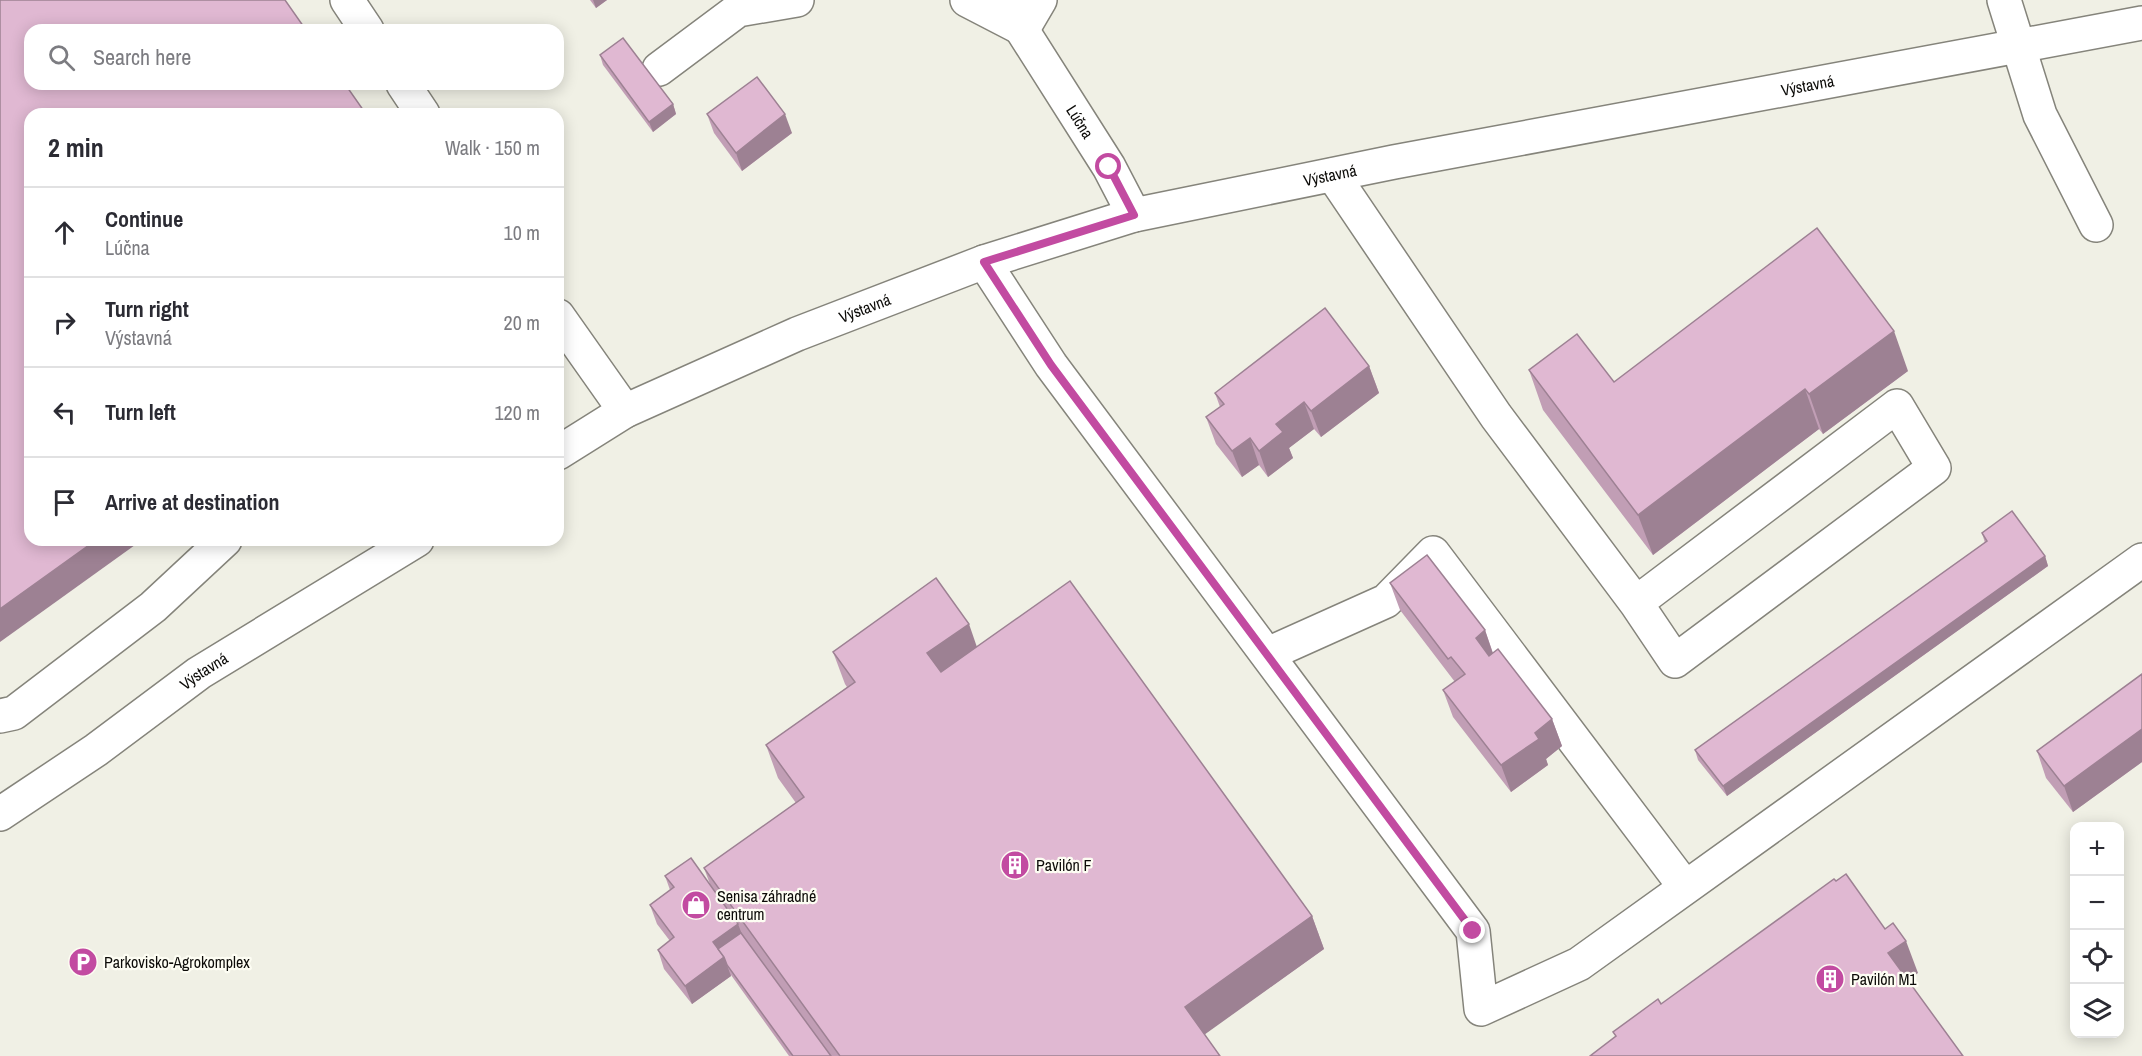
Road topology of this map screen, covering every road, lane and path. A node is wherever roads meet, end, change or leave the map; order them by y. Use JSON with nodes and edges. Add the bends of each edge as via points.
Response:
{"nodes":[{"id":1,"x":347,"y":0,"type":"edge"},
{"id":2,"x":797,"y":0,"type":"edge"},
{"id":3,"x":967,"y":0,"type":"edge"},
{"id":4,"x":1003,"y":0,"type":"edge"},
{"id":5,"x":1040,"y":0,"type":"edge"},
{"id":6,"x":2004,"y":0,"type":"edge"},
{"id":7,"x":2142,"y":23,"type":"edge"},
{"id":8,"x":363,"y":24,"type":"edge"},
{"id":9,"x":1023,"y":30,"type":"junction"},
{"id":10,"x":2018,"y":45,"type":"junction"},
{"id":11,"x":659,"y":69,"type":"dead end"},
{"id":12,"x":407,"y":90,"type":"edge"},
{"id":13,"x":419,"y":108,"type":"edge"},
{"id":14,"x":1333,"y":175,"type":"junction"},
{"id":15,"x":1134,"y":215,"type":"junction"},
{"id":16,"x":2096,"y":225,"type":"dead end"},
{"id":17,"x":984,"y":262,"type":"junction"},
{"id":18,"x":564,"y":325,"type":"edge"},
{"id":19,"x":625,"y":411,"type":"junction"},
{"id":20,"x":564,"y":449,"type":"edge"},
{"id":21,"x":219,"y":546,"type":"edge"},
{"id":22,"x":407,"y":546,"type":"edge"},
{"id":23,"x":2142,"y":560,"type":"edge"},
{"id":24,"x":1636,"y":603,"type":"junction"},
{"id":25,"x":1268,"y":654,"type":"junction"},
{"id":26,"x":0,"y":716,"type":"edge"},
{"id":27,"x":0,"y":814,"type":"edge"},
{"id":28,"x":1685,"y":887,"type":"junction"}],
"edges":[{"from":1,"to":8,"type":"street"},
{"from":2,"to":11,"type":"street","via":[[738,10]]},
{"from":3,"to":9,"type":"street","name":"Lúčna"},
{"from":4,"to":9,"type":"street","name":"Lúčna"},
{"from":5,"to":9,"type":"street"},
{"from":6,"to":10,"type":"street"},
{"from":7,"to":10,"type":"street","name":"Výstavná"},
{"from":9,"to":15,"type":"street","name":"Lúčna","via":[[1109,167]]},
{"from":10,"to":14,"type":"street","name":"Výstavná"},
{"from":10,"to":16,"type":"street","via":[[2040,115]]},
{"from":12,"to":13,"type":"street"},
{"from":14,"to":15,"type":"street","name":"Výstavná"},
{"from":14,"to":24,"type":"street","via":[[1496,416]]},
{"from":15,"to":17,"type":"street","name":"Výstavná"},
{"from":17,"to":19,"type":"street","name":"Výstavná","via":[[797,334]]},
{"from":17,"to":25,"type":"street","via":[[1051,365]]},
{"from":18,"to":19,"type":"street"},
{"from":19,"to":20,"type":"street","name":"Výstavná"},
{"from":21,"to":26,"type":"street","via":[[153,607],[14,713]]},
{"from":22,"to":27,"type":"street","name":"Výstavná","via":[[199,673],[96,750]]},
{"from":23,"to":28,"type":"street"},
{"from":24,"to":24,"type":"street","via":[[1897,406],[1934,468],[1675,661]]},
{"from":25,"to":28,"type":"street","via":[[1386,601],[1433,553]]},
{"from":25,"to":28,"type":"street","via":[[1473,931],[1481,1009],[1579,964]]}]}
